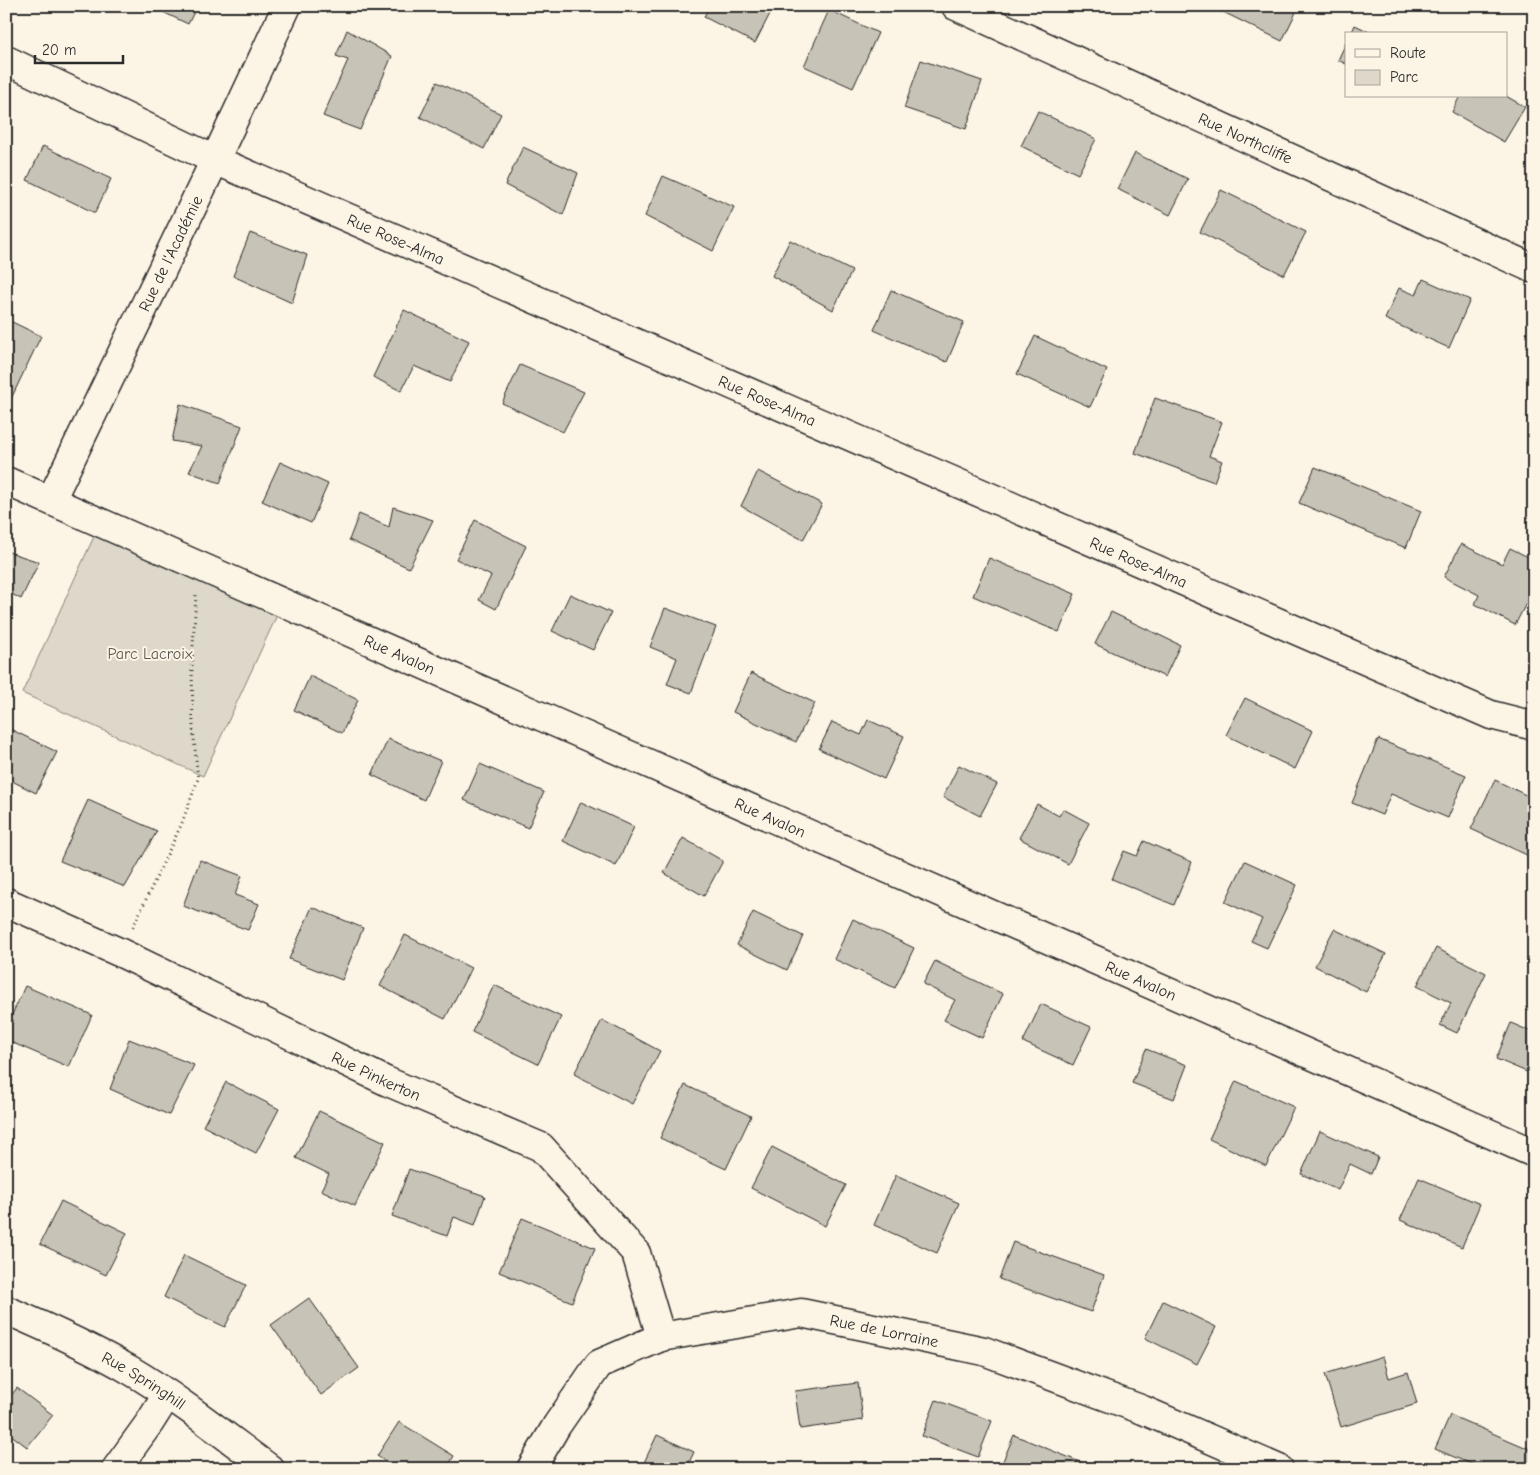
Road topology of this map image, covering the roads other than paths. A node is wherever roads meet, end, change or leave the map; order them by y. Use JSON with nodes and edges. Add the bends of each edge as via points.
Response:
{"nodes":[{"id":1,"x":286,"y":6,"type":"edge"},
{"id":2,"x":956,"y":6,"type":"edge"},
{"id":3,"x":6,"y":60,"type":"edge"},
{"id":4,"x":215,"y":160,"type":"junction"},
{"id":5,"x":1534,"y":270,"type":"edge"},
{"id":6,"x":6,"y":480,"type":"edge"},
{"id":7,"x":51,"y":500,"type":"junction"},
{"id":8,"x":1534,"y":726,"type":"edge"},
{"id":9,"x":6,"y":902,"type":"edge"},
{"id":10,"x":1534,"y":1153,"type":"edge"},
{"id":11,"x":6,"y":1310,"type":"edge"},
{"id":12,"x":661,"y":1337,"type":"junction"},
{"id":13,"x":167,"y":1395,"type":"junction"},
{"id":14,"x":116,"y":1469,"type":"edge"},
{"id":15,"x":270,"y":1469,"type":"edge"},
{"id":16,"x":531,"y":1469,"type":"edge"},
{"id":17,"x":1279,"y":1469,"type":"edge"}],
"edges":[{"from":1,"to":4,"type":"street","name":"Rue de l'Académie"},
{"from":2,"to":5,"type":"street","name":"Rue Northcliffe"},
{"from":3,"to":4,"type":"street","name":"Rue Rose-Alma"},
{"from":4,"to":7,"type":"street","name":"Rue de l'Académie"},
{"from":4,"to":8,"type":"street","name":"Rue Rose-Alma","via":[[1490,715]]},
{"from":6,"to":7,"type":"street","name":"Rue Avalon"},
{"from":7,"to":10,"type":"street","name":"Rue Avalon"},
{"from":9,"to":12,"type":"street","name":"Rue Pinkerton","via":[[121,953],[386,1081],[541,1147],[636,1253]]},
{"from":11,"to":13,"type":"street","name":"Rue Springhill","via":[[92,1350]]},
{"from":12,"to":16,"type":"street","name":"Rue de Lorraine","via":[[598,1364],[556,1425]]},
{"from":12,"to":17,"type":"street","name":"Rue de Lorraine","via":[[801,1313],[984,1351],[1142,1410]]},
{"from":13,"to":14,"type":"street"},
{"from":13,"to":15,"type":"street","name":"Rue Springhill"}]}
